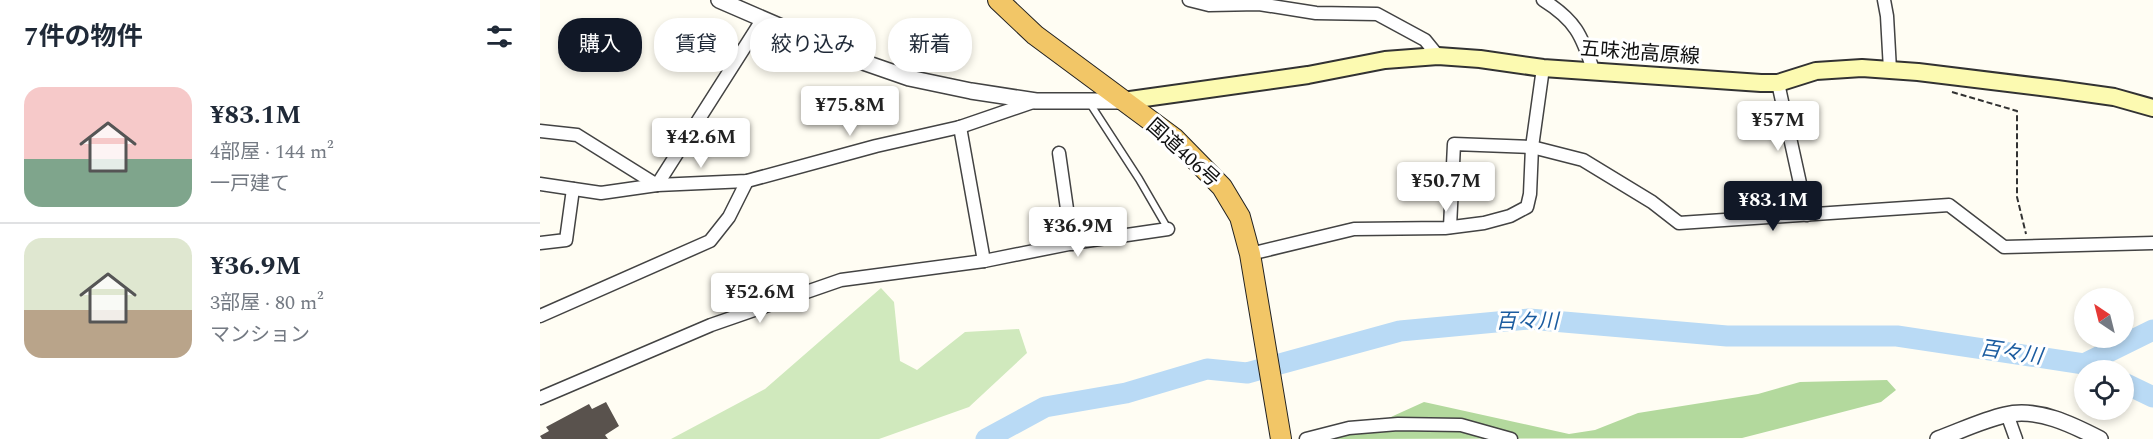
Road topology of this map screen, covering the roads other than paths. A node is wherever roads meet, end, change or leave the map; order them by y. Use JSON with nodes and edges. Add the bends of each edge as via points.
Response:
{"nodes":[{"id":1,"x":719,"y":0,"type":"edge"},
{"id":2,"x":998,"y":0,"type":"edge"},
{"id":3,"x":1189,"y":0,"type":"edge"},
{"id":4,"x":1543,"y":0,"type":"edge"},
{"id":5,"x":1884,"y":0,"type":"edge"},
{"id":6,"x":758,"y":18,"type":"edge"},
{"id":7,"x":750,"y":39,"type":"edge"},
{"id":8,"x":1438,"y":56,"type":"junction"},
{"id":9,"x":876,"y":67,"type":"edge"},
{"id":10,"x":1543,"y":68,"type":"junction"},
{"id":11,"x":1593,"y":70,"type":"junction"},
{"id":12,"x":1890,"y":70,"type":"junction"},
{"id":13,"x":1778,"y":82,"type":"junction"},
{"id":14,"x":1036,"y":100,"type":"junction"},
{"id":15,"x":1088,"y":100,"type":"junction"},
{"id":16,"x":1123,"y":101,"type":"junction"},
{"id":17,"x":2153,"y":108,"type":"edge"},
{"id":18,"x":960,"y":127,"type":"junction"},
{"id":19,"x":540,"y":131,"type":"edge"},
{"id":20,"x":1532,"y":147,"type":"junction"},
{"id":21,"x":1059,"y":153,"type":"dead end"},
{"id":22,"x":747,"y":181,"type":"junction"},
{"id":23,"x":540,"y":184,"type":"edge"},
{"id":24,"x":657,"y":186,"type":"junction"},
{"id":25,"x":573,"y":189,"type":"junction"},
{"id":26,"x":1807,"y":215,"type":"junction"},
{"id":27,"x":1450,"y":227,"type":"junction"},
{"id":28,"x":1168,"y":229,"type":"joint"},
{"id":29,"x":540,"y":243,"type":"edge"},
{"id":30,"x":2153,"y":243,"type":"edge"},
{"id":31,"x":1072,"y":244,"type":"junction"},
{"id":32,"x":1250,"y":254,"type":"junction"},
{"id":33,"x":984,"y":261,"type":"junction"},
{"id":34,"x":540,"y":316,"type":"edge"},
{"id":35,"x":540,"y":398,"type":"edge"},
{"id":36,"x":2007,"y":414,"type":"junction"},
{"id":37,"x":1280,"y":439,"type":"edge"},
{"id":38,"x":1306,"y":439,"type":"edge"},
{"id":39,"x":1511,"y":439,"type":"edge"},
{"id":40,"x":1938,"y":439,"type":"edge"},
{"id":41,"x":2016,"y":439,"type":"edge"},
{"id":42,"x":2100,"y":439,"type":"edge"}],
"edges":[{"from":1,"to":6,"type":"street"},
{"from":2,"to":16,"type":"highway","name":"国道406号","via":[[1035,35]]},
{"from":3,"to":8,"type":"street","via":[[1209,5],[1259,4],[1316,13],[1377,14],[1425,40]]},
{"from":4,"to":11,"type":"street","via":[[1579,32]]},
{"from":5,"to":12,"type":"street"},
{"from":7,"to":24,"type":"street"},
{"from":8,"to":10,"type":"main road","name":"五味池高原線"},
{"from":8,"to":16,"type":"main road","name":"五味池高原線","via":[[1385,60]]},
{"from":9,"to":14,"type":"street","via":[[971,91]]},
{"from":10,"to":11,"type":"main road","name":"五味池高原線"},
{"from":10,"to":20,"type":"street"},
{"from":11,"to":13,"type":"main road","name":"五味池高原線"},
{"from":12,"to":13,"type":"main road","name":"五味池高原線","via":[[1816,71]]},
{"from":12,"to":17,"type":"main road","name":"五味池高原線","via":[[2103,95]]},
{"from":13,"to":26,"type":"street"},
{"from":14,"to":15,"type":"street"},
{"from":14,"to":18,"type":"street"},
{"from":15,"to":16,"type":"street"},
{"from":15,"to":28,"type":"lane"},
{"from":16,"to":32,"type":"highway","name":"国道406号","via":[[1174,138],[1222,187],[1240,217]]},
{"from":18,"to":22,"type":"street"},
{"from":18,"to":33,"type":"street"},
{"from":19,"to":24,"type":"street","via":[[577,135]]},
{"from":20,"to":26,"type":"street","via":[[1583,160],[1679,223]]},
{"from":20,"to":27,"type":"street","via":[[1527,207],[1484,223]]},
{"from":20,"to":27,"type":"street","via":[[1454,144]]},
{"from":21,"to":31,"type":"street"},
{"from":22,"to":24,"type":"street"},
{"from":22,"to":34,"type":"street","via":[[729,217],[710,241]]},
{"from":23,"to":25,"type":"street"},
{"from":24,"to":25,"type":"street","via":[[601,193]]},
{"from":25,"to":29,"type":"street","via":[[566,240]]},
{"from":26,"to":30,"type":"street","via":[[1949,205],[2004,247]]},
{"from":27,"to":32,"type":"street","via":[[1354,229]]},
{"from":28,"to":31,"type":"street"},
{"from":31,"to":33,"type":"street"},
{"from":32,"to":37,"type":"highway","name":"国道406号"},
{"from":33,"to":35,"type":"street","via":[[841,280],[711,325]]},
{"from":36,"to":40,"type":"street"},
{"from":36,"to":41,"type":"street"},
{"from":36,"to":42,"type":"street","via":[[2065,421]]},
{"from":38,"to":39,"type":"street","via":[[1349,428],[1398,424],[1461,425]]}]}
